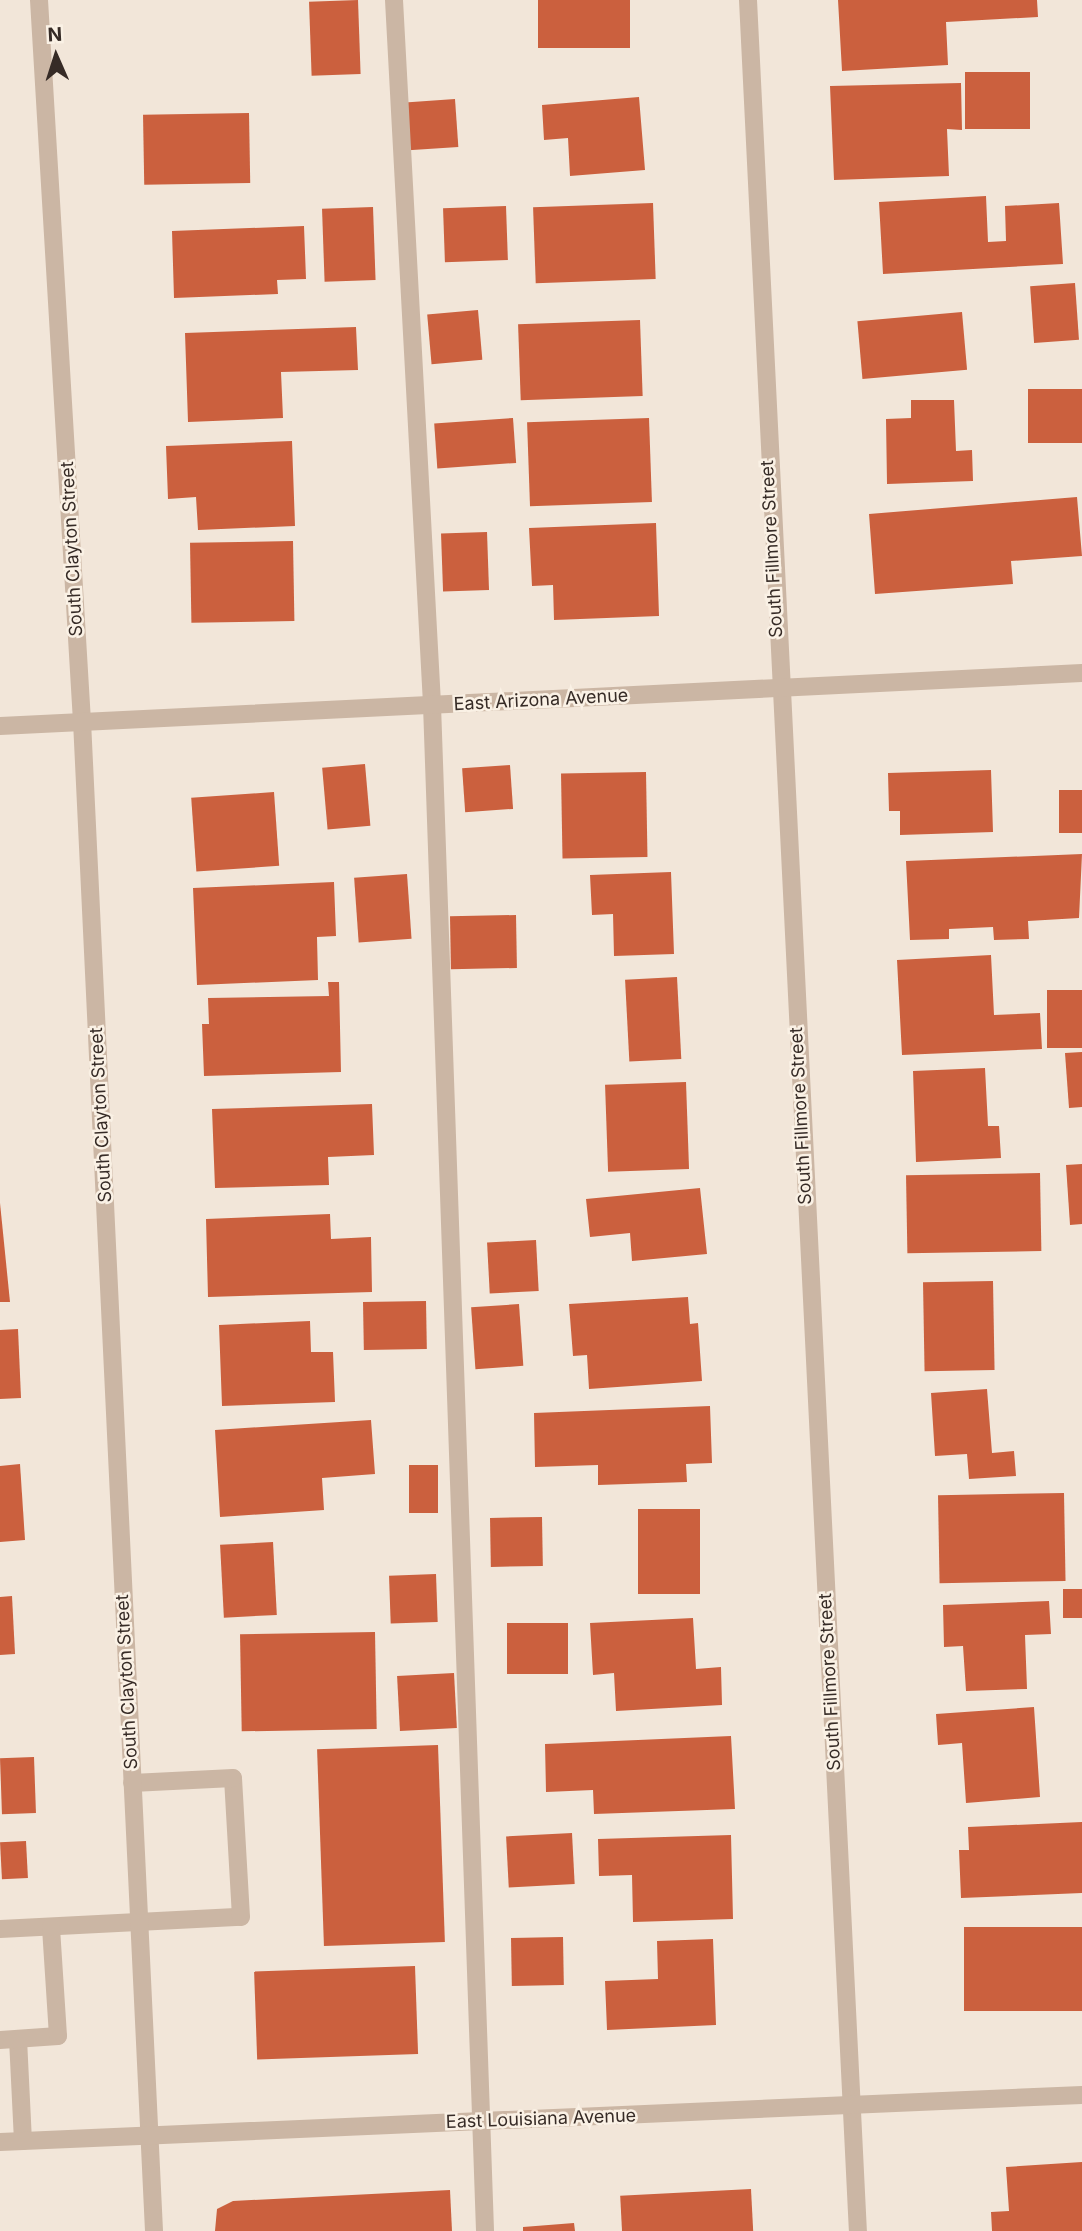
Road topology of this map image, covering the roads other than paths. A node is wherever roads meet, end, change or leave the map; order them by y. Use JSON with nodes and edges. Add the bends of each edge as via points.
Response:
{"nodes":[{"id":1,"x":39,"y":0,"type":"edge"},
{"id":2,"x":394,"y":0,"type":"edge"},
{"id":3,"x":748,"y":0,"type":"edge"},
{"id":4,"x":1082,"y":673,"type":"edge"},
{"id":5,"x":778,"y":688,"type":"junction"},
{"id":6,"x":432,"y":705,"type":"junction"},
{"id":7,"x":82,"y":721,"type":"junction"},
{"id":8,"x":0,"y":726,"type":"edge"},
{"id":9,"x":132,"y":1783,"type":"junction"},
{"id":10,"x":139,"y":1923,"type":"junction"},
{"id":11,"x":51,"y":1927,"type":"junction"},
{"id":12,"x":0,"y":1929,"type":"edge"},
{"id":13,"x":9,"y":2040,"type":"edge"},
{"id":14,"x":1082,"y":2095,"type":"edge"},
{"id":15,"x":853,"y":2108,"type":"junction"},
{"id":16,"x":478,"y":2122,"type":"junction"},
{"id":17,"x":149,"y":2135,"type":"junction"},
{"id":18,"x":23,"y":2141,"type":"junction"},
{"id":19,"x":0,"y":2142,"type":"edge"},
{"id":20,"x":154,"y":2231,"type":"edge"},
{"id":21,"x":485,"y":2231,"type":"edge"},
{"id":22,"x":858,"y":2231,"type":"edge"}],
"edges":[{"from":1,"to":7,"type":"street","name":"South Clayton Street"},
{"from":2,"to":6,"type":"street"},
{"from":3,"to":5,"type":"street","name":"South Fillmore Street"},
{"from":4,"to":5,"type":"street","name":"East Arizona Avenue"},
{"from":5,"to":6,"type":"street","name":"East Arizona Avenue"},
{"from":5,"to":15,"type":"street","name":"South Fillmore Street"},
{"from":6,"to":7,"type":"street","name":"East Arizona Avenue"},
{"from":6,"to":16,"type":"street"},
{"from":7,"to":8,"type":"street","name":"East Arizona Avenue"},
{"from":7,"to":9,"type":"street","name":"South Clayton Street"},
{"from":9,"to":10,"type":"street","name":"South Clayton Street"},
{"from":9,"to":10,"type":"street","via":[[233,1778],[241,1917]]},
{"from":10,"to":11,"type":"street"},
{"from":10,"to":17,"type":"street","name":"South Clayton Street"},
{"from":11,"to":12,"type":"street"},
{"from":11,"to":13,"type":"street","via":[[58,2036]]},
{"from":13,"to":18,"type":"street"},
{"from":14,"to":15,"type":"street","name":"East Louisiana Avenue"},
{"from":15,"to":16,"type":"street","name":"East Louisiana Avenue"},
{"from":15,"to":22,"type":"street","name":"South Fillmore Street"},
{"from":16,"to":17,"type":"street","name":"East Louisiana Avenue"},
{"from":16,"to":21,"type":"street"},
{"from":17,"to":18,"type":"street","name":"East Louisiana Avenue"},
{"from":17,"to":20,"type":"street","name":"South Clayton Street"},
{"from":18,"to":19,"type":"street","name":"East Louisiana Avenue"}]}
